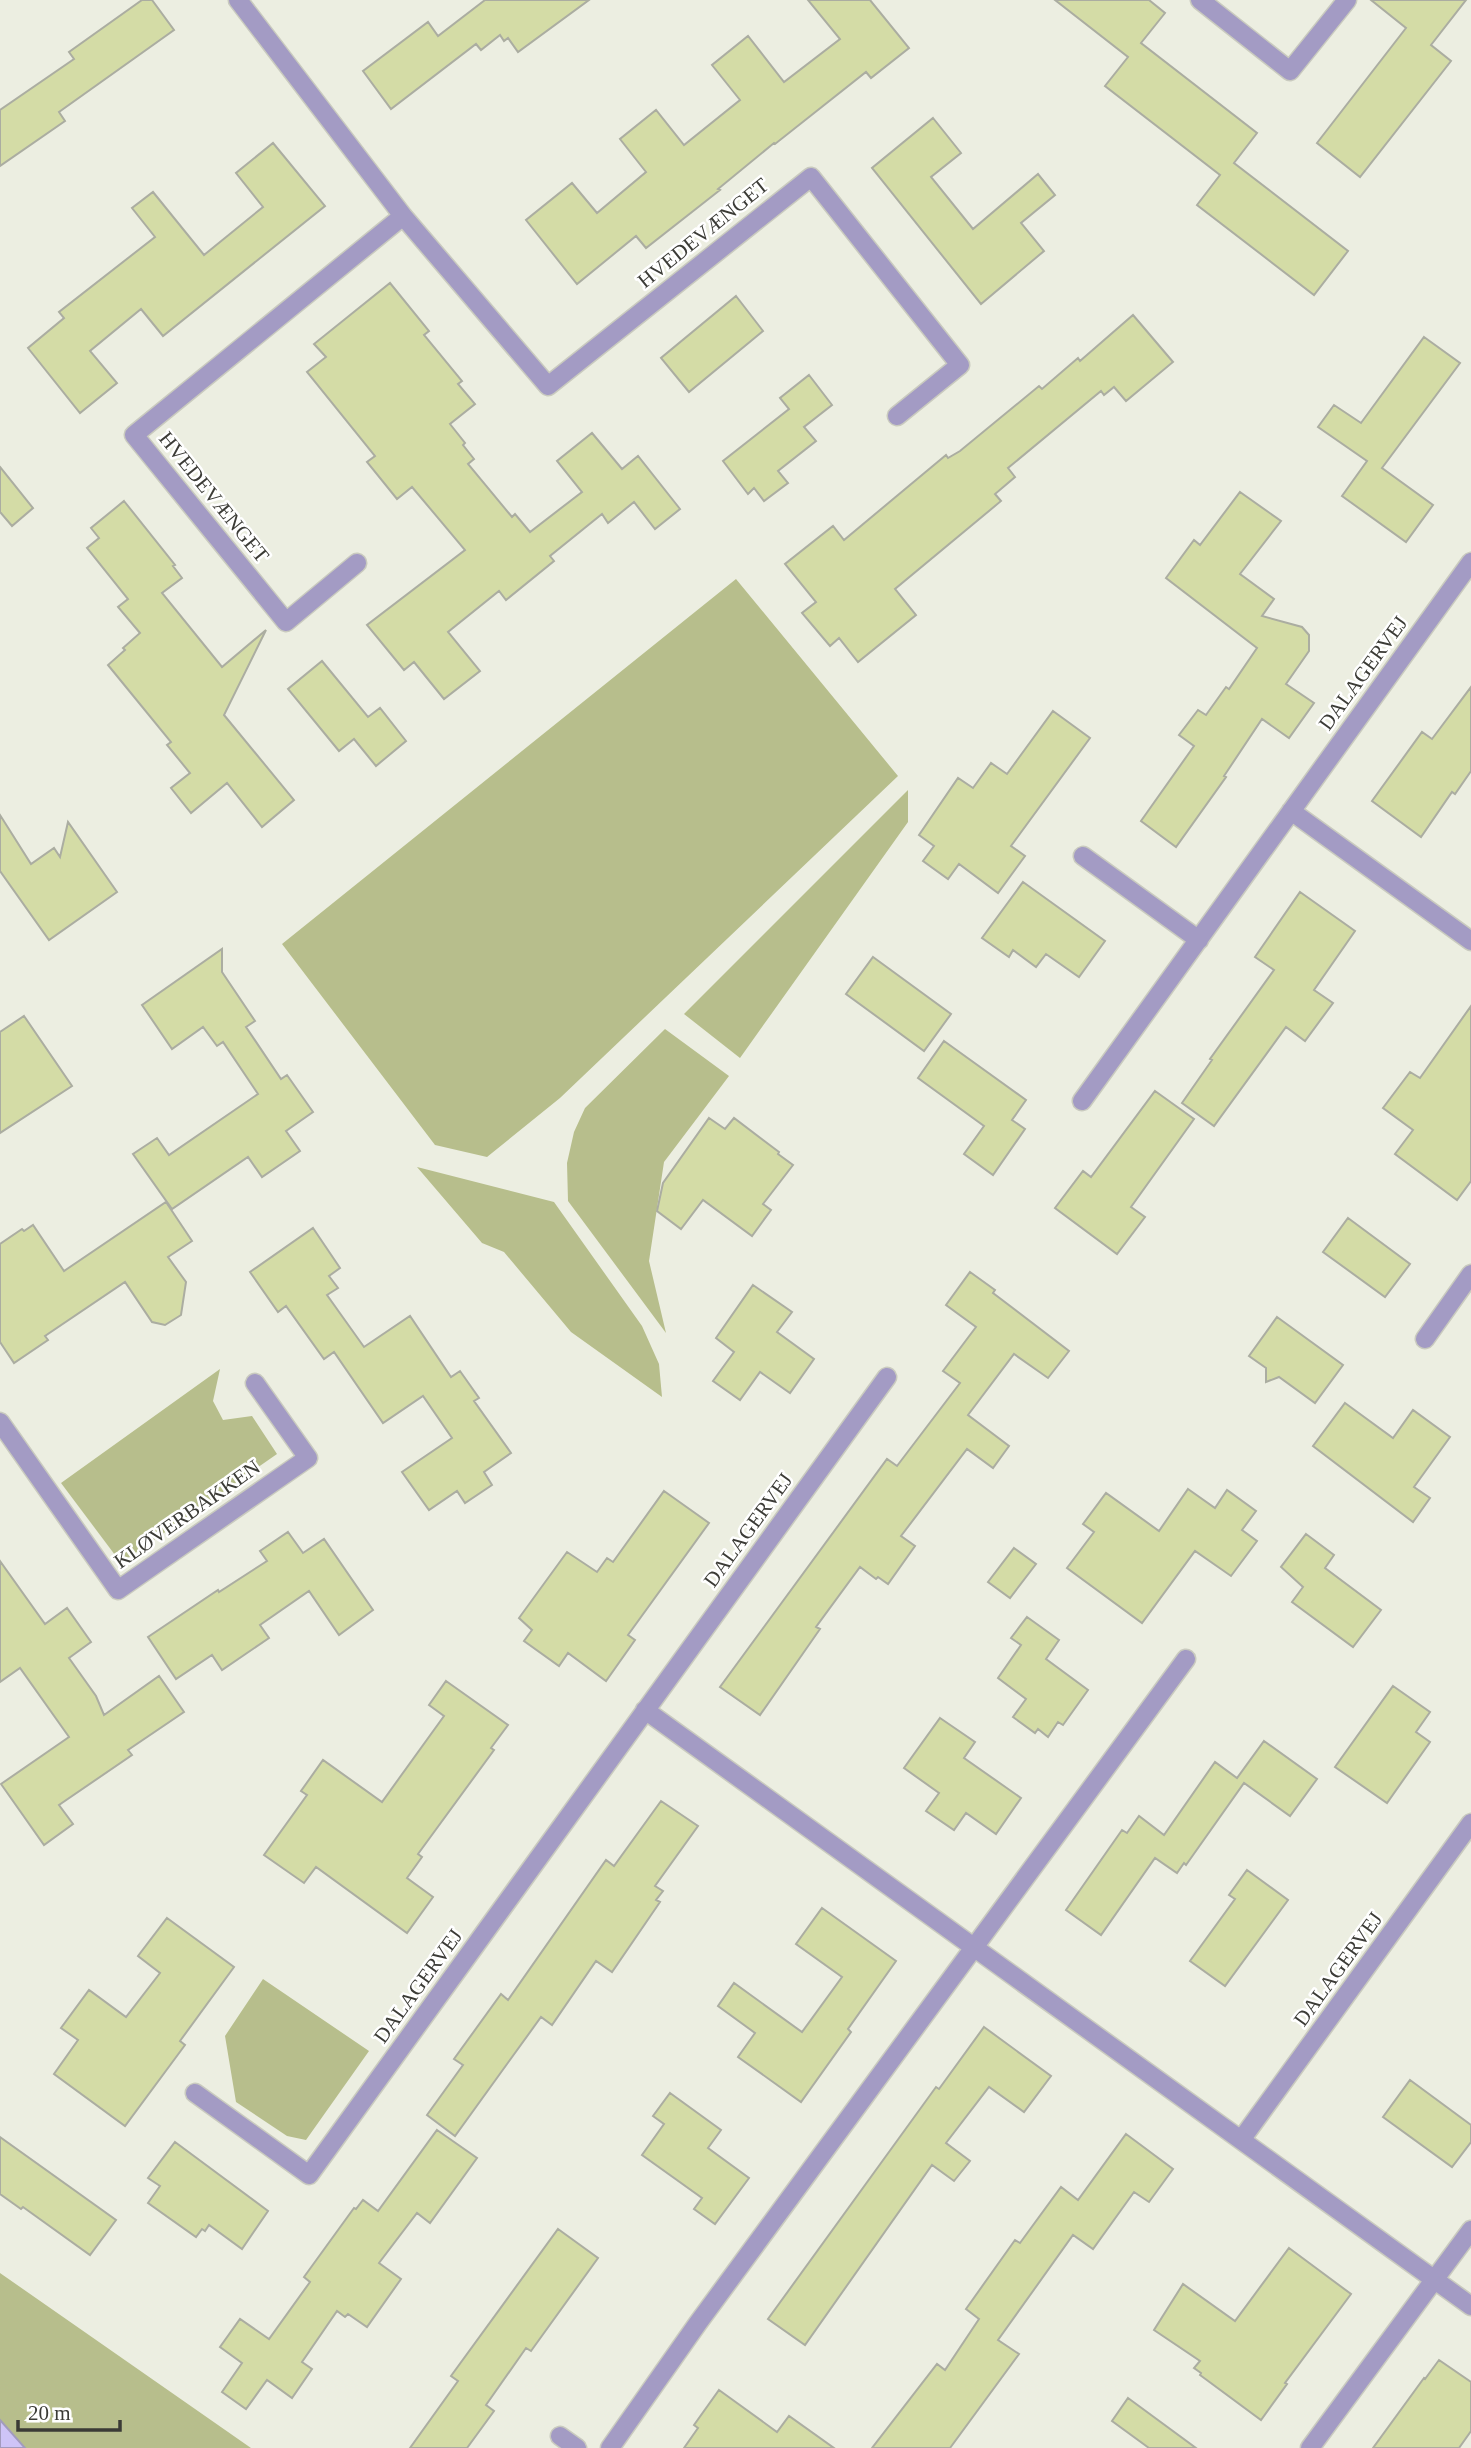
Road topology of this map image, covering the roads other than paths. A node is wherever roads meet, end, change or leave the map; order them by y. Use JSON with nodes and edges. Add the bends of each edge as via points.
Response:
{"nodes":[{"id":1,"x":238,"y":0,"type":"edge"},
{"id":2,"x":1200,"y":0,"type":"edge"},
{"id":3,"x":1347,"y":0,"type":"edge"},
{"id":4,"x":402,"y":216,"type":"junction"},
{"id":5,"x":897,"y":416,"type":"dead end"},
{"id":6,"x":1471,"y":562,"type":"edge"},
{"id":7,"x":358,"y":563,"type":"dead end"},
{"id":8,"x":1291,"y":811,"type":"junction"},
{"id":9,"x":1083,"y":856,"type":"dead end"},
{"id":10,"x":1199,"y":940,"type":"junction"},
{"id":11,"x":1471,"y":941,"type":"edge"},
{"id":12,"x":1082,"y":1101,"type":"dead end"},
{"id":13,"x":1471,"y":1274,"type":"edge"},
{"id":14,"x":1425,"y":1339,"type":"dead end"},
{"id":15,"x":887,"y":1377,"type":"dead end"},
{"id":16,"x":256,"y":1382,"type":"dead end"},
{"id":17,"x":0,"y":1422,"type":"edge"},
{"id":18,"x":1186,"y":1659,"type":"dead end"},
{"id":19,"x":645,"y":1710,"type":"junction"},
{"id":20,"x":1471,"y":1824,"type":"edge"},
{"id":21,"x":974,"y":1948,"type":"junction"},
{"id":22,"x":195,"y":2093,"type":"dead end"},
{"id":23,"x":1241,"y":2140,"type":"junction"},
{"id":24,"x":1471,"y":2230,"type":"edge"},
{"id":25,"x":1434,"y":2280,"type":"junction"},
{"id":26,"x":1471,"y":2306,"type":"edge"},
{"id":27,"x":561,"y":2437,"type":"dead end"},
{"id":28,"x":577,"y":2448,"type":"edge"},
{"id":29,"x":610,"y":2448,"type":"edge"},
{"id":30,"x":1310,"y":2448,"type":"edge"}],
"edges":[{"from":1,"to":4,"type":"street","name":"HVEDEVÆNGET"},
{"from":2,"to":3,"type":"street","via":[[1290,71]]},
{"from":4,"to":5,"type":"street","name":"HVEDEVÆNGET","via":[[548,386],[811,177],[960,365]]},
{"from":4,"to":7,"type":"street","name":"HVEDEVÆNGET","via":[[134,435],[286,622]]},
{"from":6,"to":8,"type":"street","name":"DALAGERVEJ"},
{"from":8,"to":10,"type":"street","name":"DALAGERVEJ"},
{"from":8,"to":11,"type":"street"},
{"from":9,"to":10,"type":"street"},
{"from":10,"to":12,"type":"street","name":"DALAGERVEJ"},
{"from":13,"to":14,"type":"street"},
{"from":15,"to":19,"type":"street","name":"DALAGERVEJ"},
{"from":16,"to":17,"type":"street","name":"KLØVERBAKKEN","via":[[308,1458],[118,1590]]},
{"from":18,"to":21,"type":"street"},
{"from":19,"to":21,"type":"street"},
{"from":19,"to":22,"type":"street","name":"DALAGERVEJ","via":[[309,2175]]},
{"from":20,"to":23,"type":"street","name":"DALAGERVEJ"},
{"from":21,"to":23,"type":"street"},
{"from":21,"to":29,"type":"street"},
{"from":23,"to":25,"type":"street"},
{"from":24,"to":25,"type":"street"},
{"from":25,"to":26,"type":"street"},
{"from":25,"to":30,"type":"street"},
{"from":27,"to":28,"type":"street"}]}
